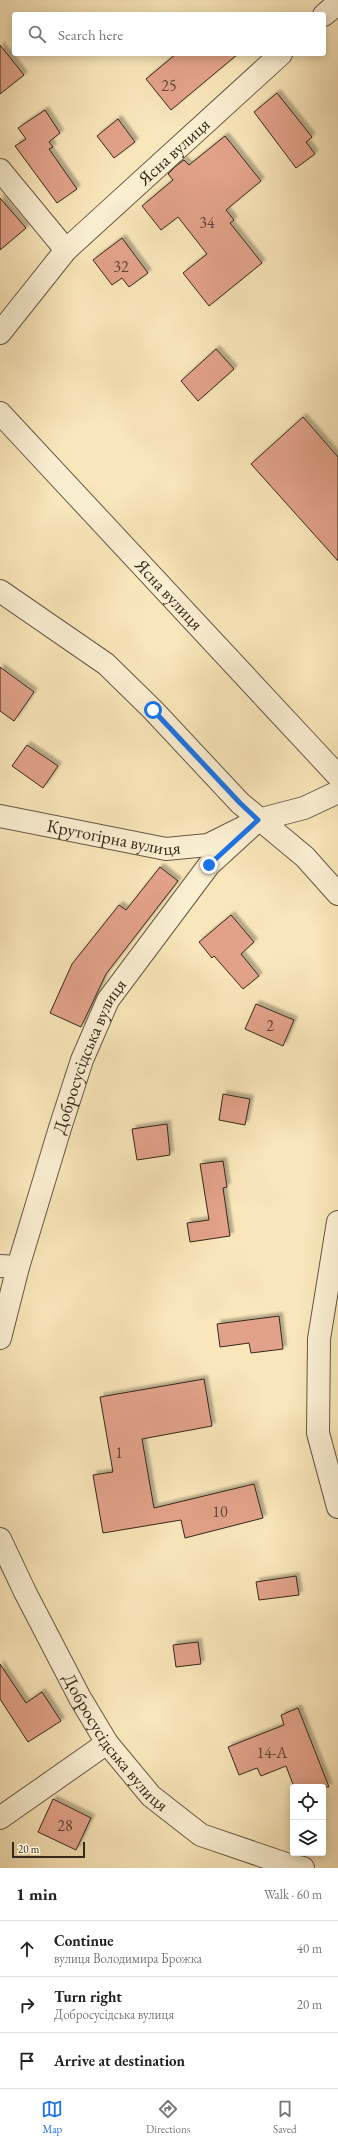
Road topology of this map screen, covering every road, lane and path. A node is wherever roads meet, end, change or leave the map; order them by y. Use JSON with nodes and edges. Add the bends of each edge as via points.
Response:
{"nodes":[{"id":1,"x":338,"y":3,"type":"edge"},
{"id":2,"x":326,"y":13,"type":"edge"},
{"id":3,"x":279,"y":56,"type":"edge"},
{"id":4,"x":0,"y":170,"type":"edge"},
{"id":5,"x":66,"y":250,"type":"junction"},
{"id":6,"x":0,"y":333,"type":"edge"},
{"id":7,"x":0,"y":413,"type":"edge"},
{"id":8,"x":0,"y":591,"type":"edge"},
{"id":9,"x":338,"y":776,"type":"edge"},
{"id":10,"x":338,"y":792,"type":"edge"},
{"id":11,"x":0,"y":816,"type":"edge"},
{"id":12,"x":258,"y":820,"type":"junction"},
{"id":13,"x":338,"y":894,"type":"edge"},
{"id":14,"x":338,"y":1222,"type":"edge"},
{"id":15,"x":9,"y":1266,"type":"edge"},
{"id":16,"x":0,"y":1338,"type":"edge"},
{"id":17,"x":338,"y":1507,"type":"edge"},
{"id":18,"x":0,"y":1539,"type":"edge"},
{"id":19,"x":107,"y":1743,"type":"junction"},
{"id":20,"x":0,"y":1818,"type":"edge"},
{"id":21,"x":303,"y":1868,"type":"edge"}],
"edges":[{"from":1,"to":2,"type":"street"},
{"from":3,"to":5,"type":"street","name":"Ясна вулиця"},
{"from":4,"to":5,"type":"street"},
{"from":5,"to":6,"type":"street","name":"Ясна вулиця"},
{"from":7,"to":9,"type":"street","name":"Ясна вулиця"},
{"from":8,"to":12,"type":"street","via":[[106,664]]},
{"from":10,"to":12,"type":"street","name":"Крутогірна вулиця","via":[[304,808]]},
{"from":11,"to":12,"type":"street","name":"Крутогірна вулиця","via":[[166,849],[208,845]]},
{"from":12,"to":13,"type":"street","via":[[305,857]]},
{"from":12,"to":15,"type":"street","name":"Добросусідська вулиця","via":[[209,865],[108,1000],[82,1060]]},
{"from":14,"to":17,"type":"street","via":[[319,1339],[318,1433]]},
{"from":15,"to":16,"type":"street","name":"Добросусідська вулиця"},
{"from":18,"to":19,"type":"street","name":"Добросусідська вулиця","via":[[77,1692]]},
{"from":19,"to":20,"type":"street"},
{"from":19,"to":21,"type":"street","name":"Добросусідська вулиця","via":[[151,1796],[201,1836]]}]}
